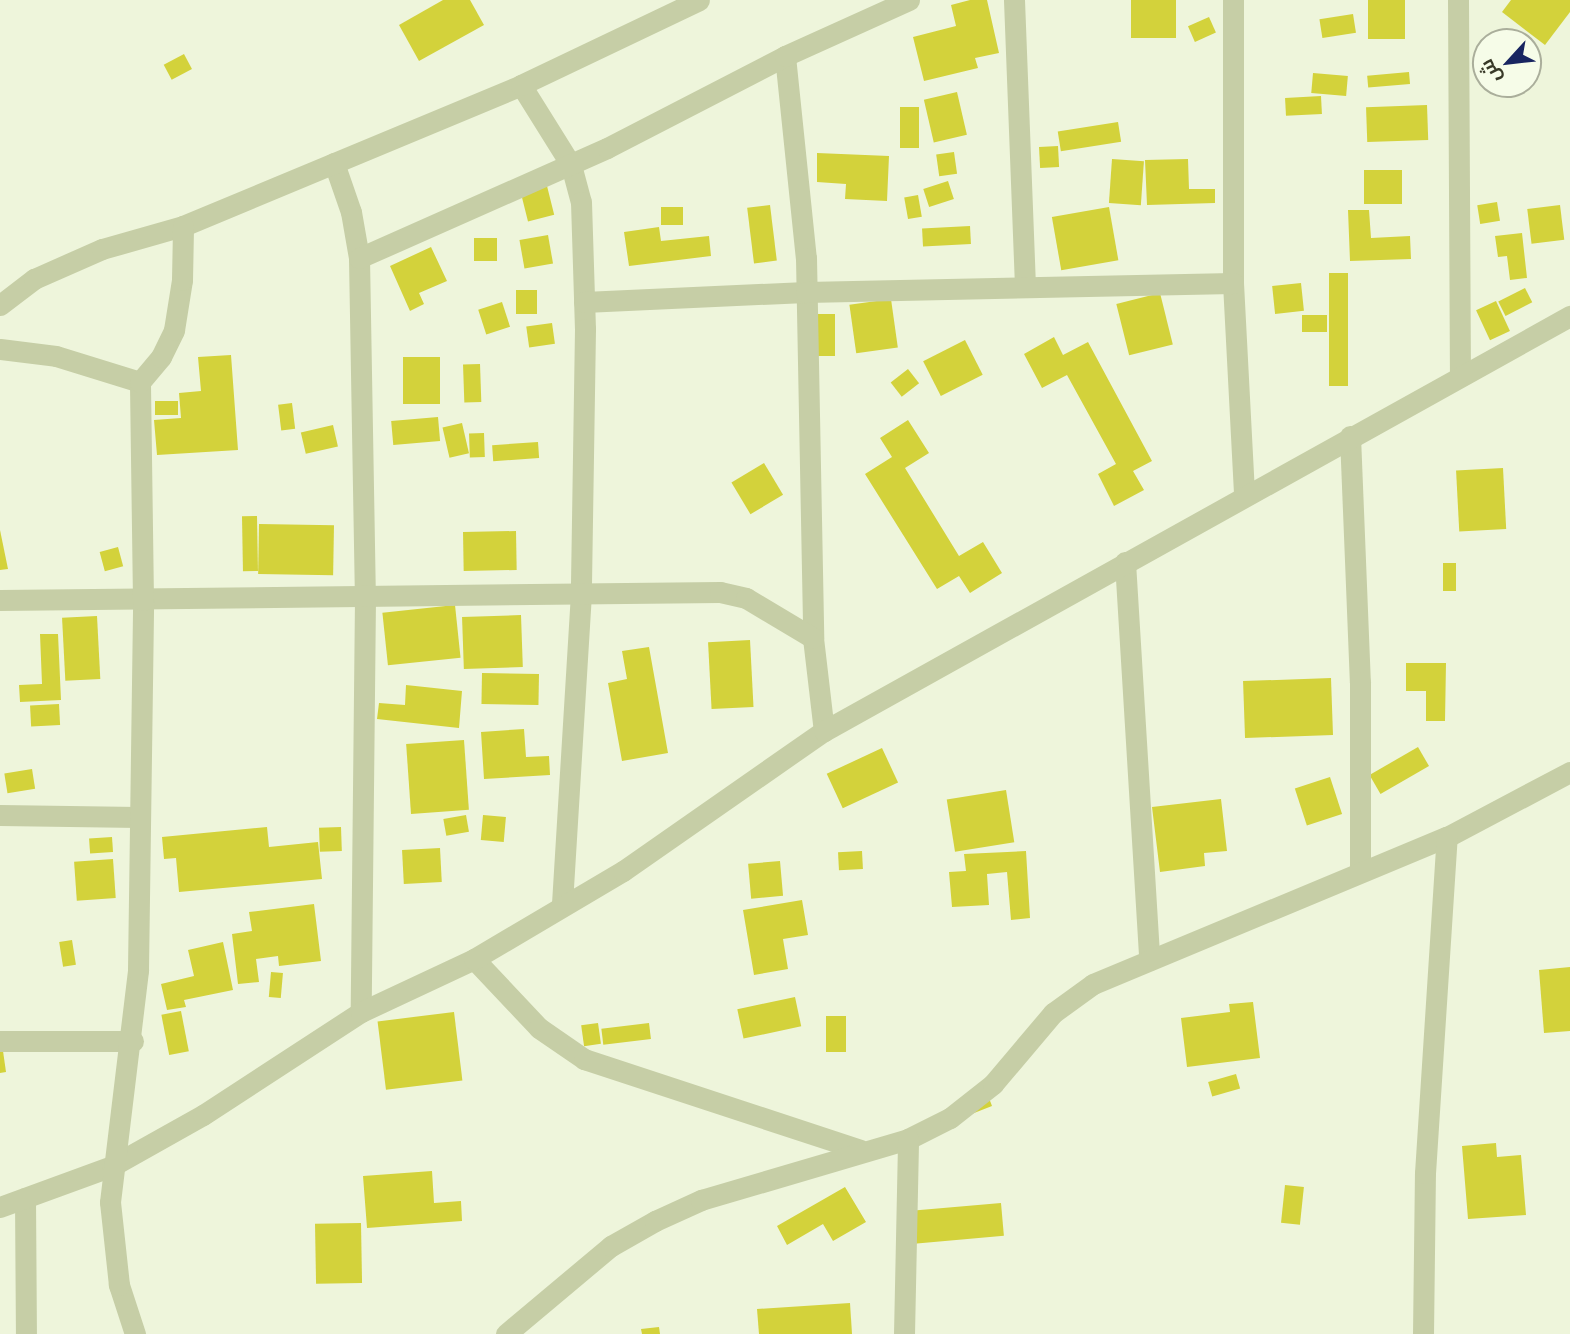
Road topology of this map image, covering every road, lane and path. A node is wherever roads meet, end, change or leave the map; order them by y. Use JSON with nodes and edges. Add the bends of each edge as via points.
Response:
{"nodes":[{"id":1,"x":699,"y":0,"type":"edge"},
{"id":2,"x":909,"y":0,"type":"edge"},
{"id":3,"x":1014,"y":0,"type":"edge"},
{"id":4,"x":1233,"y":0,"type":"edge"},
{"id":5,"x":1458,"y":0,"type":"edge"},
{"id":6,"x":785,"y":56,"type":"junction"},
{"id":7,"x":521,"y":85,"type":"junction"},
{"id":8,"x":334,"y":163,"type":"junction"},
{"id":9,"x":570,"y":164,"type":"junction"},
{"id":10,"x":183,"y":226,"type":"junction"},
{"id":11,"x":359,"y":258,"type":"junction"},
{"id":12,"x":1233,"y":283,"type":"junction"},
{"id":13,"x":1025,"y":287,"type":"junction"},
{"id":14,"x":806,"y":292,"type":"junction"},
{"id":15,"x":584,"y":302,"type":"junction"},
{"id":16,"x":0,"y":305,"type":"edge"},
{"id":17,"x":1570,"y":316,"type":"edge"},
{"id":18,"x":0,"y":349,"type":"edge"},
{"id":19,"x":1460,"y":375,"type":"junction"},
{"id":20,"x":140,"y":382,"type":"junction"},
{"id":21,"x":1350,"y":436,"type":"junction"},
{"id":22,"x":1244,"y":495,"type":"junction"},
{"id":23,"x":1125,"y":562,"type":"junction"},
{"id":24,"x":581,"y":593,"type":"junction"},
{"id":25,"x":365,"y":598,"type":"junction"},
{"id":26,"x":0,"y":600,"type":"edge"},
{"id":27,"x":143,"y":600,"type":"junction"},
{"id":28,"x":813,"y":638,"type":"junction"},
{"id":29,"x":824,"y":732,"type":"junction"},
{"id":30,"x":1570,"y":772,"type":"edge"},
{"id":31,"x":0,"y":815,"type":"edge"},
{"id":32,"x":138,"y":817,"type":"junction"},
{"id":33,"x":1447,"y":837,"type":"junction"},
{"id":34,"x":1360,"y":871,"type":"junction"},
{"id":35,"x":562,"y":905,"type":"junction"},
{"id":36,"x":474,"y":959,"type":"junction"},
{"id":37,"x":1149,"y":960,"type":"junction"},
{"id":38,"x":360,"y":1012,"type":"junction"},
{"id":39,"x":0,"y":1041,"type":"edge"},
{"id":40,"x":133,"y":1041,"type":"junction"},
{"id":41,"x":908,"y":1139,"type":"junction"},
{"id":42,"x":860,"y":1150,"type":"junction"},
{"id":43,"x":112,"y":1166,"type":"junction"},
{"id":44,"x":25,"y":1198,"type":"junction"},
{"id":45,"x":0,"y":1207,"type":"edge"},
{"id":46,"x":26,"y":1334,"type":"edge"},
{"id":47,"x":135,"y":1334,"type":"edge"},
{"id":48,"x":506,"y":1334,"type":"edge"},
{"id":49,"x":904,"y":1334,"type":"edge"},
{"id":50,"x":1423,"y":1334,"type":"edge"}],
"edges":[{"from":1,"to":7,"type":"street"},
{"from":2,"to":6,"type":"street"},
{"from":3,"to":13,"type":"street"},
{"from":4,"to":12,"type":"street"},
{"from":5,"to":19,"type":"street"},
{"from":6,"to":9,"type":"street"},
{"from":6,"to":14,"type":"street"},
{"from":7,"to":8,"type":"street"},
{"from":7,"to":9,"type":"street"},
{"from":8,"to":10,"type":"street"},
{"from":8,"to":11,"type":"street","via":[[351,212]]},
{"from":9,"to":11,"type":"street"},
{"from":9,"to":15,"type":"street","via":[[581,202]]},
{"from":10,"to":16,"type":"street","via":[[102,249],[34,279]]},
{"from":10,"to":20,"type":"street","via":[[182,279],[174,330],[161,357]]},
{"from":11,"to":25,"type":"street"},
{"from":12,"to":13,"type":"street"},
{"from":12,"to":22,"type":"street"},
{"from":13,"to":14,"type":"street"},
{"from":14,"to":15,"type":"street"},
{"from":14,"to":28,"type":"street"},
{"from":15,"to":24,"type":"street"},
{"from":17,"to":19,"type":"street"},
{"from":18,"to":20,"type":"street","via":[[56,356]]},
{"from":19,"to":21,"type":"street"},
{"from":20,"to":27,"type":"street"},
{"from":21,"to":22,"type":"street"},
{"from":21,"to":34,"type":"street","via":[[1360,682]]},
{"from":22,"to":23,"type":"street"},
{"from":23,"to":29,"type":"street"},
{"from":23,"to":37,"type":"street"},
{"from":24,"to":25,"type":"street"},
{"from":24,"to":28,"type":"street","via":[[720,592],[746,598]]},
{"from":24,"to":35,"type":"street"},
{"from":25,"to":27,"type":"street"},
{"from":25,"to":38,"type":"street"},
{"from":26,"to":27,"type":"street"},
{"from":27,"to":32,"type":"street"},
{"from":28,"to":29,"type":"street"},
{"from":29,"to":35,"type":"street","via":[[623,871]]},
{"from":30,"to":33,"type":"street"},
{"from":31,"to":32,"type":"street"},
{"from":32,"to":40,"type":"street"},
{"from":33,"to":34,"type":"street"},
{"from":33,"to":50,"type":"street","via":[[1425,1173]]},
{"from":34,"to":37,"type":"street"},
{"from":35,"to":36,"type":"street"},
{"from":36,"to":38,"type":"street"},
{"from":36,"to":42,"type":"street","via":[[539,1028],[584,1059]]},
{"from":37,"to":41,"type":"street","via":[[1093,984],[1053,1013],[993,1084],[950,1118]]},
{"from":38,"to":43,"type":"street","via":[[203,1115]]},
{"from":39,"to":40,"type":"street"},
{"from":40,"to":43,"type":"street"},
{"from":41,"to":42,"type":"street"},
{"from":41,"to":49,"type":"street"},
{"from":42,"to":48,"type":"street","via":[[796,1175],[701,1200],[655,1221],[611,1246]]},
{"from":43,"to":44,"type":"street"},
{"from":43,"to":47,"type":"street","via":[[110,1202],[119,1284]]},
{"from":44,"to":45,"type":"street"},
{"from":44,"to":46,"type":"street"}]}
